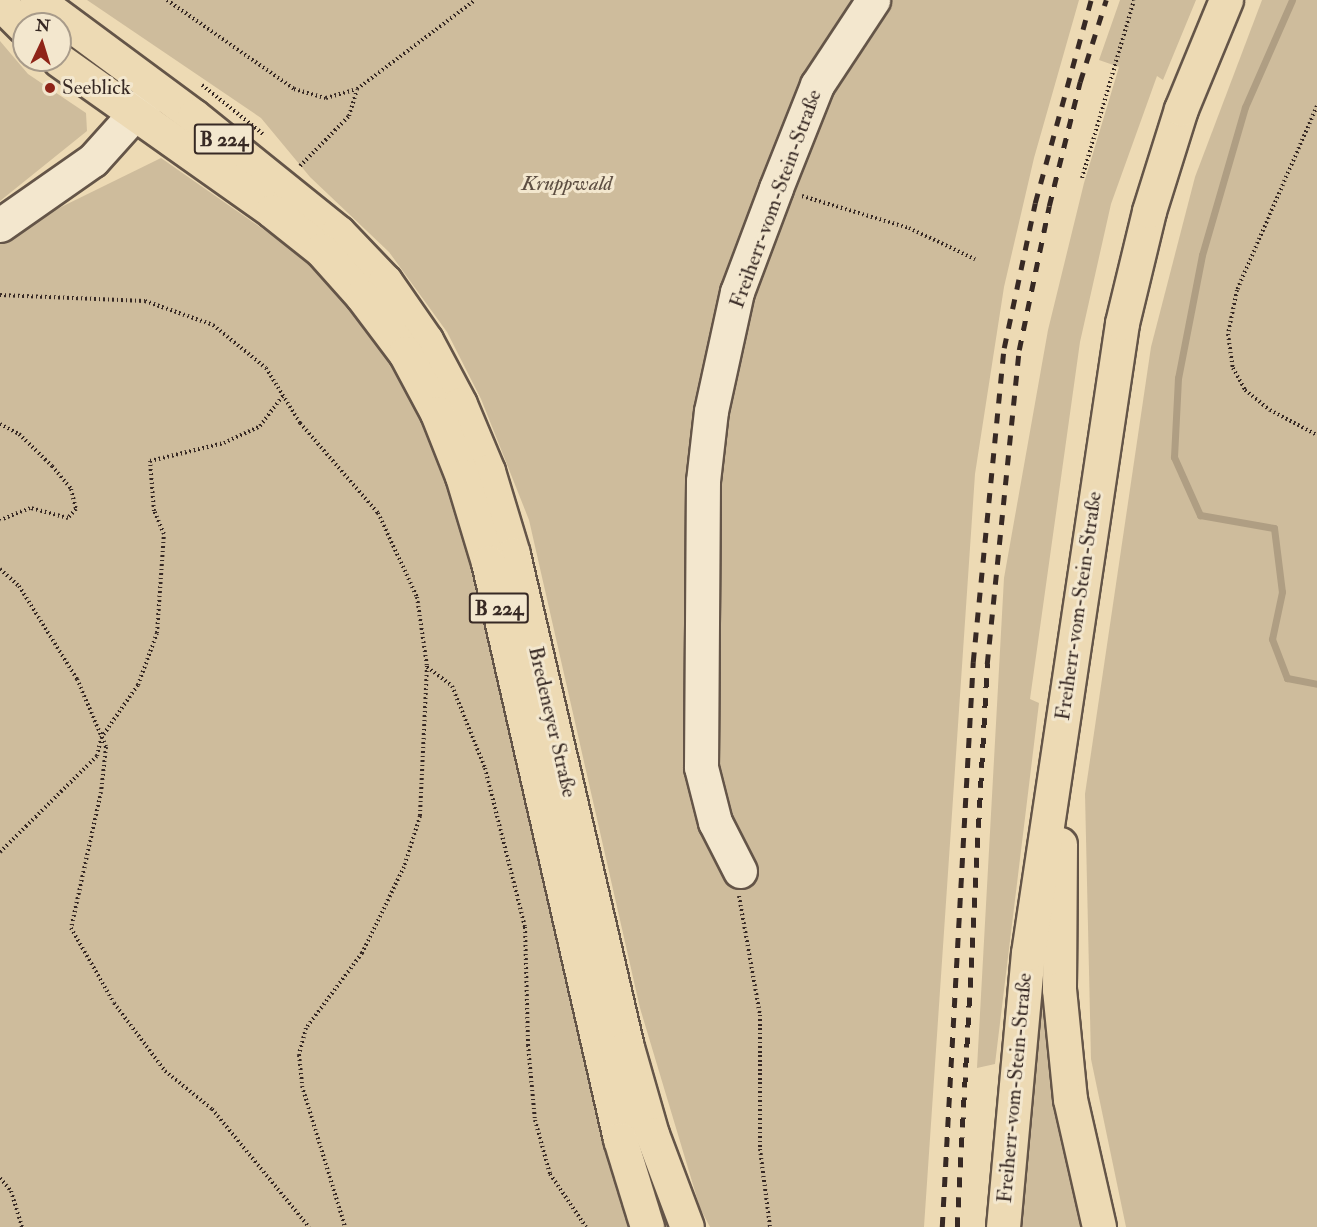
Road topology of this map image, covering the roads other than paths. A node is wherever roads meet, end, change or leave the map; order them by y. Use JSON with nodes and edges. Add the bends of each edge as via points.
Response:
{"nodes":[{"id":1,"x":37,"y":0,"type":"edge"},
{"id":2,"x":873,"y":0,"type":"edge"},
{"id":3,"x":1226,"y":0,"type":"edge"},
{"id":4,"x":0,"y":3,"type":"edge"},
{"id":5,"x":12,"y":15,"type":"edge"},
{"id":6,"x":72,"y":69,"type":"edge"},
{"id":7,"x":157,"y":88,"type":"junction"},
{"id":8,"x":135,"y":114,"type":"junction"},
{"id":9,"x":0,"y":225,"type":"edge"},
{"id":10,"x":1055,"y":776,"type":"junction"},
{"id":11,"x":740,"y":871,"type":"road end"},
{"id":12,"x":647,"y":1227,"type":"edge"},
{"id":13,"x":687,"y":1227,"type":"edge"},
{"id":14,"x":1003,"y":1227,"type":"edge"},
{"id":15,"x":1099,"y":1227,"type":"edge"}],
"edges":[{"from":1,"to":7,"type":"main road","name":"Bredeneyer Straße","number":"B 224"},
{"from":2,"to":11,"type":"street","name":"Freiherr-vom-Stein-Straße","via":[[817,85],[776,188],[737,292],[711,411],[703,481],[701,767],[715,822]]},
{"from":3,"to":10,"type":"main road","name":"Freiherr-vom-Stein-Straße","via":[[1181,108],[1149,211],[1122,323]]},
{"from":4,"to":5,"type":"main road"},
{"from":6,"to":8,"type":"main road","name":"Bredeneyer Straße","number":"B 224"},
{"from":7,"to":8,"type":"street"},
{"from":7,"to":13,"type":"main road","name":"Bredeneyer Straße","number":"B 224","via":[[292,191],[385,281],[426,339],[460,404],[488,471],[513,554],[627,1047],[652,1134]]},
{"from":8,"to":9,"type":"street","via":[[93,160]]},
{"from":8,"to":12,"type":"main road","name":"Bredeneyer Straße","number":"B 224","via":[[321,250],[405,354],[436,413],[462,476],[488,562],[620,1139]]},
{"from":10,"to":14,"type":"main road","name":"Freiherr-vom-Stein-Straße","via":[[1028,953]]},
{"from":10,"to":15,"type":"main road","via":[[1062,864],[1059,989],[1070,1099]]}]}
